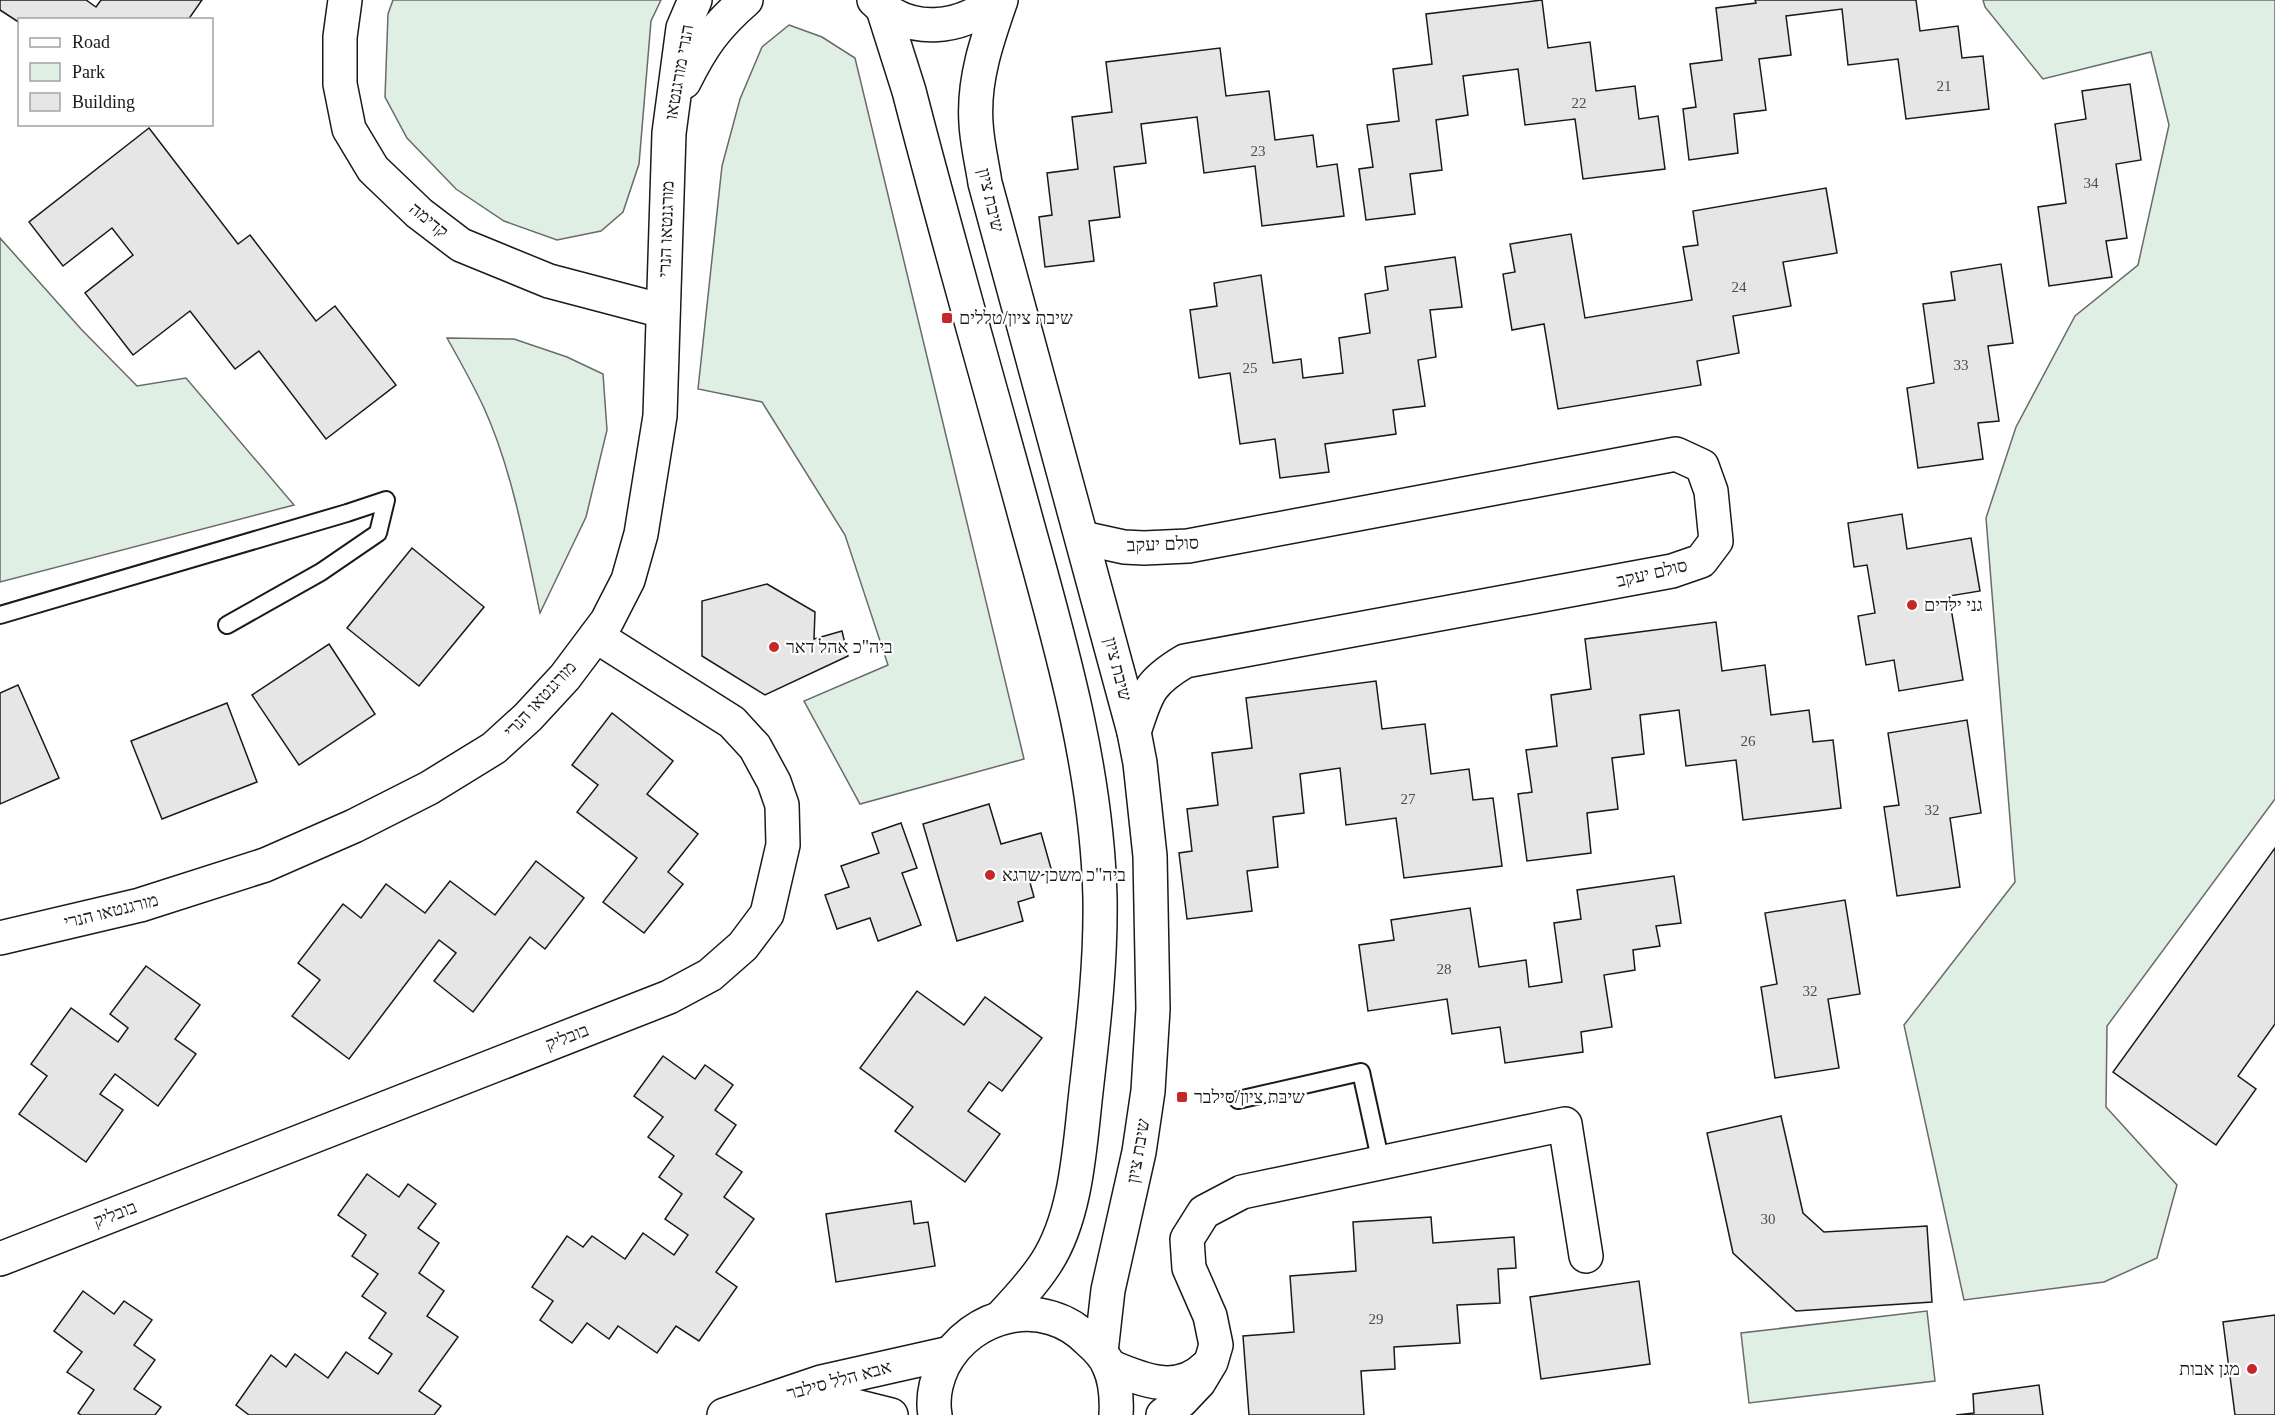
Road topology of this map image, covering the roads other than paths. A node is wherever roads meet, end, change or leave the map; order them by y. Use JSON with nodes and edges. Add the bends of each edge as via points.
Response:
{"nodes":[{"id":1,"x":345,"y":0,"type":"edge"},
{"id":2,"x":695,"y":0,"type":"edge"},
{"id":3,"x":746,"y":0,"type":"edge"},
{"id":4,"x":999,"y":0,"type":"edge"},
{"id":5,"x":878,"y":4,"type":"edge"},
{"id":6,"x":669,"y":133,"type":"junction"},
{"id":7,"x":663,"y":311,"type":"junction"},
{"id":8,"x":1083,"y":538,"type":"junction"},
{"id":9,"x":0,"y":615,"type":"edge"},
{"id":10,"x":227,"y":625,"type":"dead end"},
{"id":11,"x":596,"y":636,"type":"junction"},
{"id":12,"x":1134,"y":732,"type":"junction"},
{"id":13,"x":0,"y":938,"type":"edge"},
{"id":14,"x":1238,"y":1100,"type":"dead end"},
{"id":15,"x":1381,"y":1163,"type":"junction"},
{"id":16,"x":1586,"y":1256,"type":"dead end"},
{"id":17,"x":0,"y":1259,"type":"edge"},
{"id":18,"x":1001,"y":1317,"type":"junction"},
{"id":19,"x":950,"y":1353,"type":"junction"},
{"id":20,"x":1105,"y":1359,"type":"junction"},
{"id":21,"x":1211,"y":1362,"type":"junction"},
{"id":22,"x":726,"y":1414,"type":"edge"},
{"id":23,"x":891,"y":1415,"type":"edge"},
{"id":24,"x":935,"y":1415,"type":"edge"},
{"id":25,"x":1116,"y":1415,"type":"edge"},
{"id":26,"x":1163,"y":1415,"type":"edge"}],
"edges":[{"from":1,"to":7,"type":"street","name":"קדימה","via":[[340,84],[349,129],[381,177],[461,245],[549,281]]},
{"from":2,"to":6,"type":"street","name":"הנרי מורגנטאו","via":[[683,28]]},
{"from":3,"to":6,"type":"street","name":"הנרי מורגנטאו","via":[[722,21],[701,48],[683,85]]},
{"from":4,"to":5,"type":"street","via":[[958,22],[932,25],[906,21]]},
{"from":4,"to":8,"type":"street","name":"שיבת ציון","via":[[977,84],[976,122],[985,183]]},
{"from":5,"to":18,"type":"street","via":[[909,91],[1062,649],[1088,768],[1095,830],[1099,960],[1076,1172],[1068,1209],[1048,1260]]},
{"from":6,"to":7,"type":"street","name":"מורגנטאו הנרי"},
{"from":7,"to":11,"type":"street","name":"מורגנטאו הנרי","via":[[660,416],[641,534],[628,580]]},
{"from":8,"to":12,"type":"street","name":"שיבת ציון"},
{"from":8,"to":12,"type":"street","name":"סולם יעקב","via":[[1124,547],[1188,546],[1676,453],[1702,466],[1711,491],[1716,540],[1701,561],[1660,573],[1185,661],[1163,674],[1146,694]]},
{"from":9,"to":10,"type":"lane","via":[[386,500],[378,533],[321,572]]},
{"from":11,"to":13,"type":"street","name":"מורגנטאו הנרי","via":[[565,677],[494,748],[429,788],[265,865],[140,905]]},
{"from":11,"to":17,"type":"street","name":"בובליק","via":[[732,722],[756,747],[774,782],[782,805],[783,845],[777,877],[767,914],[743,946],[710,975],[669,997]]},
{"from":12,"to":20,"type":"street","name":"שיבת ציון","via":[[1150,856],[1153,1009],[1148,1091],[1139,1152],[1108,1290]]},
{"from":14,"to":15,"type":"lane","via":[[1361,1072]]},
{"from":15,"to":16,"type":"street","via":[[1565,1124]]},
{"from":15,"to":21,"type":"street","via":[[1242,1192],[1204,1212],[1187,1239],[1189,1268],[1210,1316],[1216,1345]]},
{"from":18,"to":19,"type":"street","via":[[973,1330]]},
{"from":18,"to":20,"type":"street","via":[[1029,1314],[1056,1319],[1081,1332]]},
{"from":19,"to":22,"type":"street","name":"אבא הלל סילבר","via":[[821,1383]]},
{"from":19,"to":24,"type":"street","via":[[937,1378]]},
{"from":20,"to":21,"type":"street","via":[[1144,1380],[1161,1384],[1190,1378]]},
{"from":20,"to":25,"type":"street","via":[[1117,1393]]},
{"from":21,"to":26,"type":"street","via":[[1199,1382]]},
{"from":22,"to":23,"type":"street","name":"אבא הלל סילבר","via":[[774,1404],[812,1403],[852,1405]]}]}
